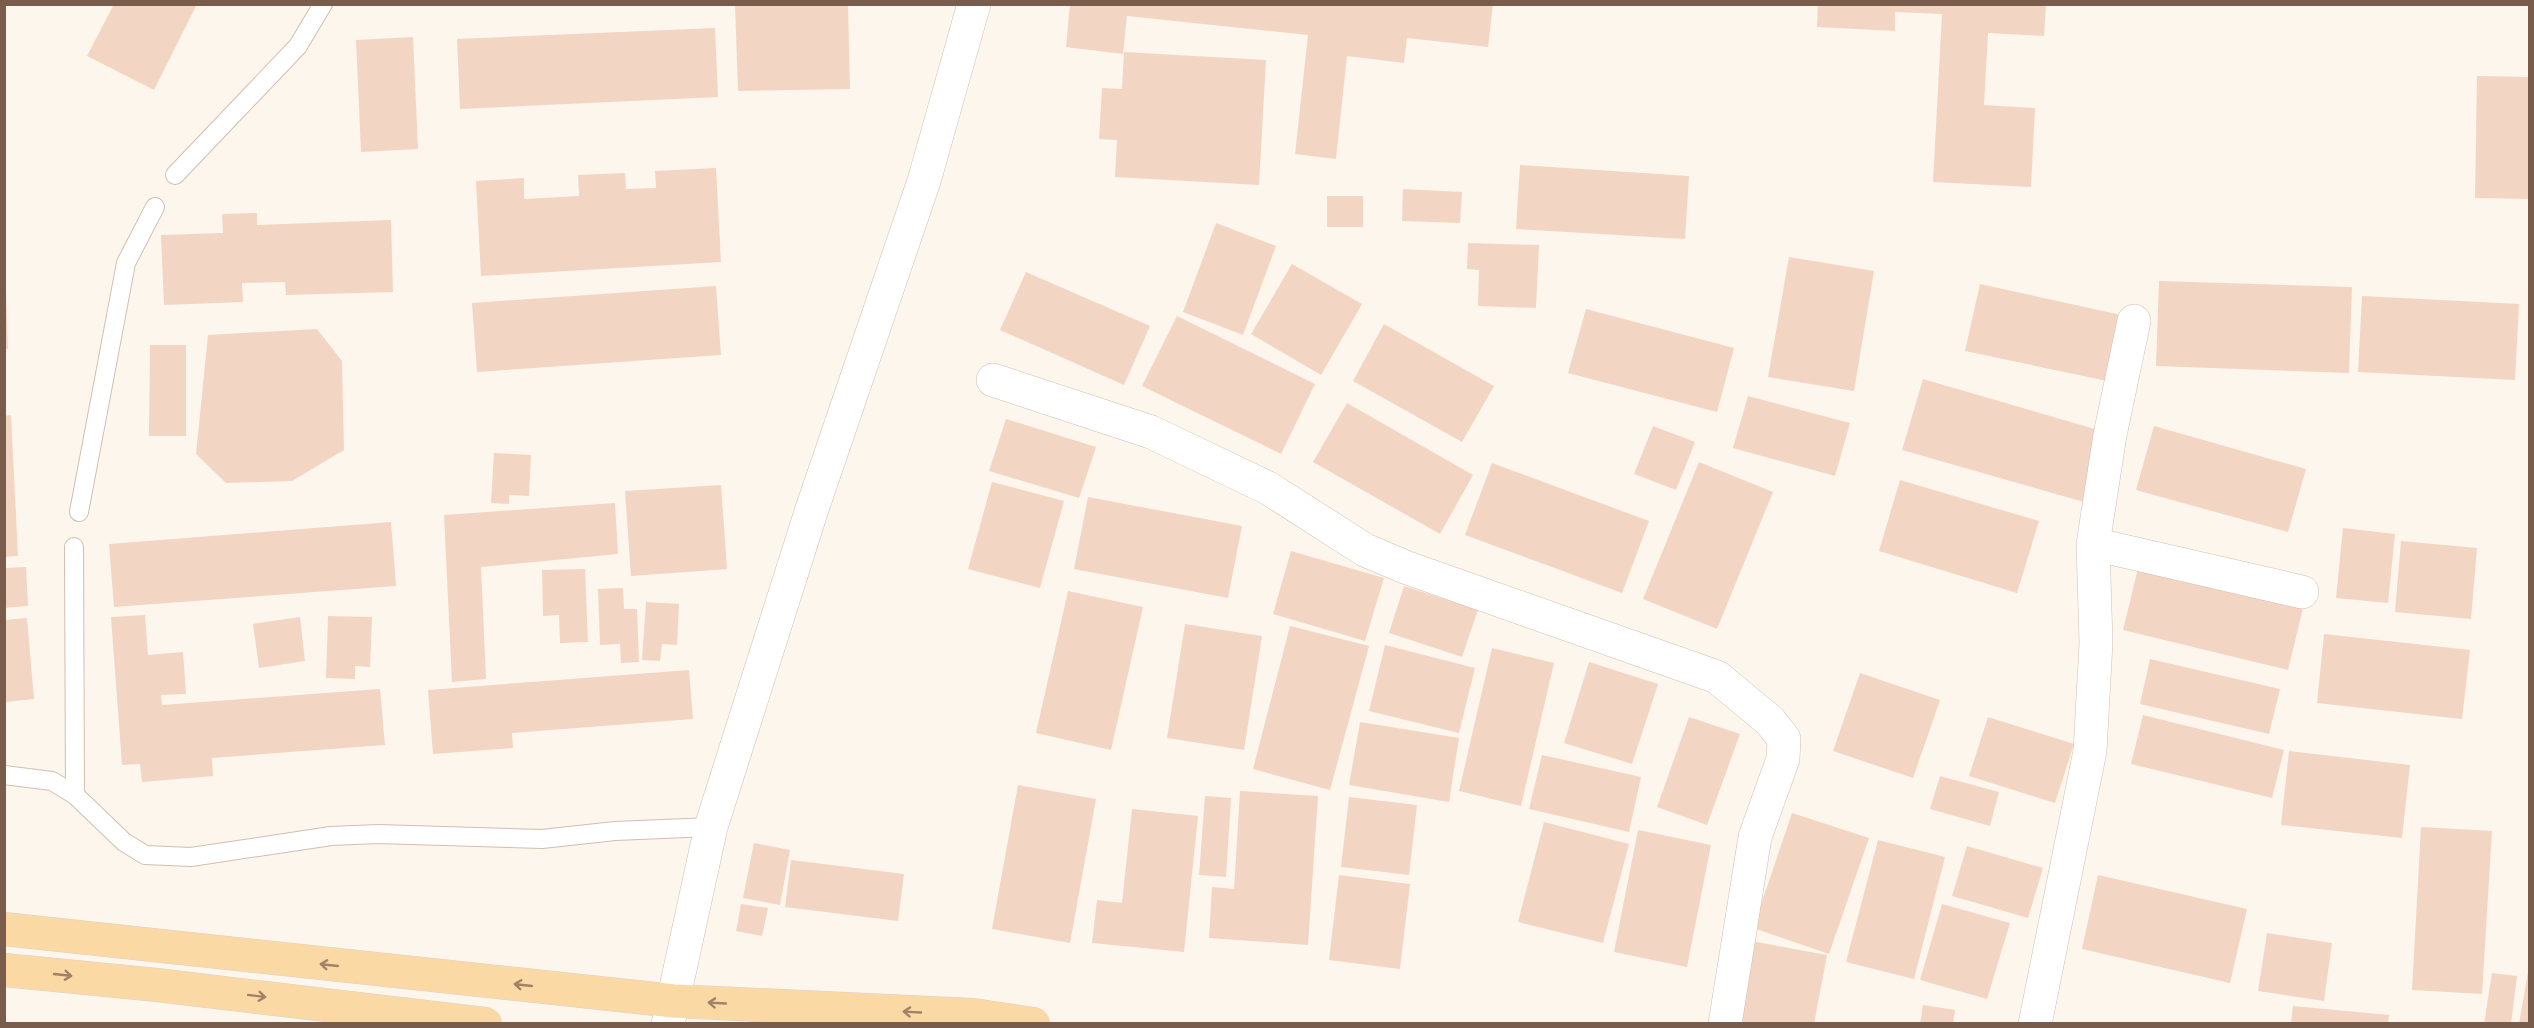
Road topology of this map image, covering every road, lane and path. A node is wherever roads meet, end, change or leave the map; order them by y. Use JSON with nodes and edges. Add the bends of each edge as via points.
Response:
{"nodes":[{"id":1,"x":323,"y":4,"type":"edge"},
{"id":2,"x":974,"y":4,"type":"edge"},
{"id":3,"x":175,"y":175,"type":"dead end"},
{"id":4,"x":155,"y":207,"type":"dead end"},
{"id":5,"x":2134,"y":321,"type":"dead end"},
{"id":6,"x":993,"y":380,"type":"dead end"},
{"id":7,"x":79,"y":512,"type":"dead end"},
{"id":8,"x":2093,"y":544,"type":"junction"},
{"id":9,"x":74,"y":547,"type":"dead end"},
{"id":10,"x":2301,"y":592,"type":"dead end"},
{"id":11,"x":4,"y":775,"type":"edge"},
{"id":12,"x":75,"y":795,"type":"junction"},
{"id":13,"x":711,"y":827,"type":"junction"},
{"id":14,"x":4,"y":929,"type":"edge"},
{"id":15,"x":4,"y":970,"type":"edge"},
{"id":16,"x":671,"y":1012,"type":"edge"},
{"id":17,"x":485,"y":1023,"type":"edge"},
{"id":18,"x":1033,"y":1023,"type":"edge"},
{"id":19,"x":1725,"y":1023,"type":"edge"},
{"id":20,"x":2035,"y":1023,"type":"edge"}],
"edges":[{"from":1,"to":3,"type":"lane","via":[[298,46]]},
{"from":2,"to":13,"type":"street","via":[[924,181],[811,512]]},
{"from":4,"to":7,"type":"lane","via":[[126,263]]},
{"from":5,"to":8,"type":"street"},
{"from":6,"to":19,"type":"street","via":[[1152,432],[1268,488],[1365,550],[1717,677],[1770,721],[1784,739],[1783,759],[1755,837]]},
{"from":8,"to":10,"type":"street"},
{"from":8,"to":20,"type":"street","via":[[2096,644],[2090,751]]},
{"from":9,"to":12,"type":"lane"},
{"from":11,"to":12,"type":"lane","via":[[52,781]]},
{"from":12,"to":13,"type":"lane","via":[[124,842],[145,855],[191,857],[378,834],[542,838]]},
{"from":13,"to":16,"type":"street"},
{"from":16,"to":14,"type":"main road","one_way":true},
{"from":15,"to":17,"type":"main road","one_way":true},
{"from":18,"to":16,"type":"main road","one_way":true,"via":[[973,1015]]}]}
